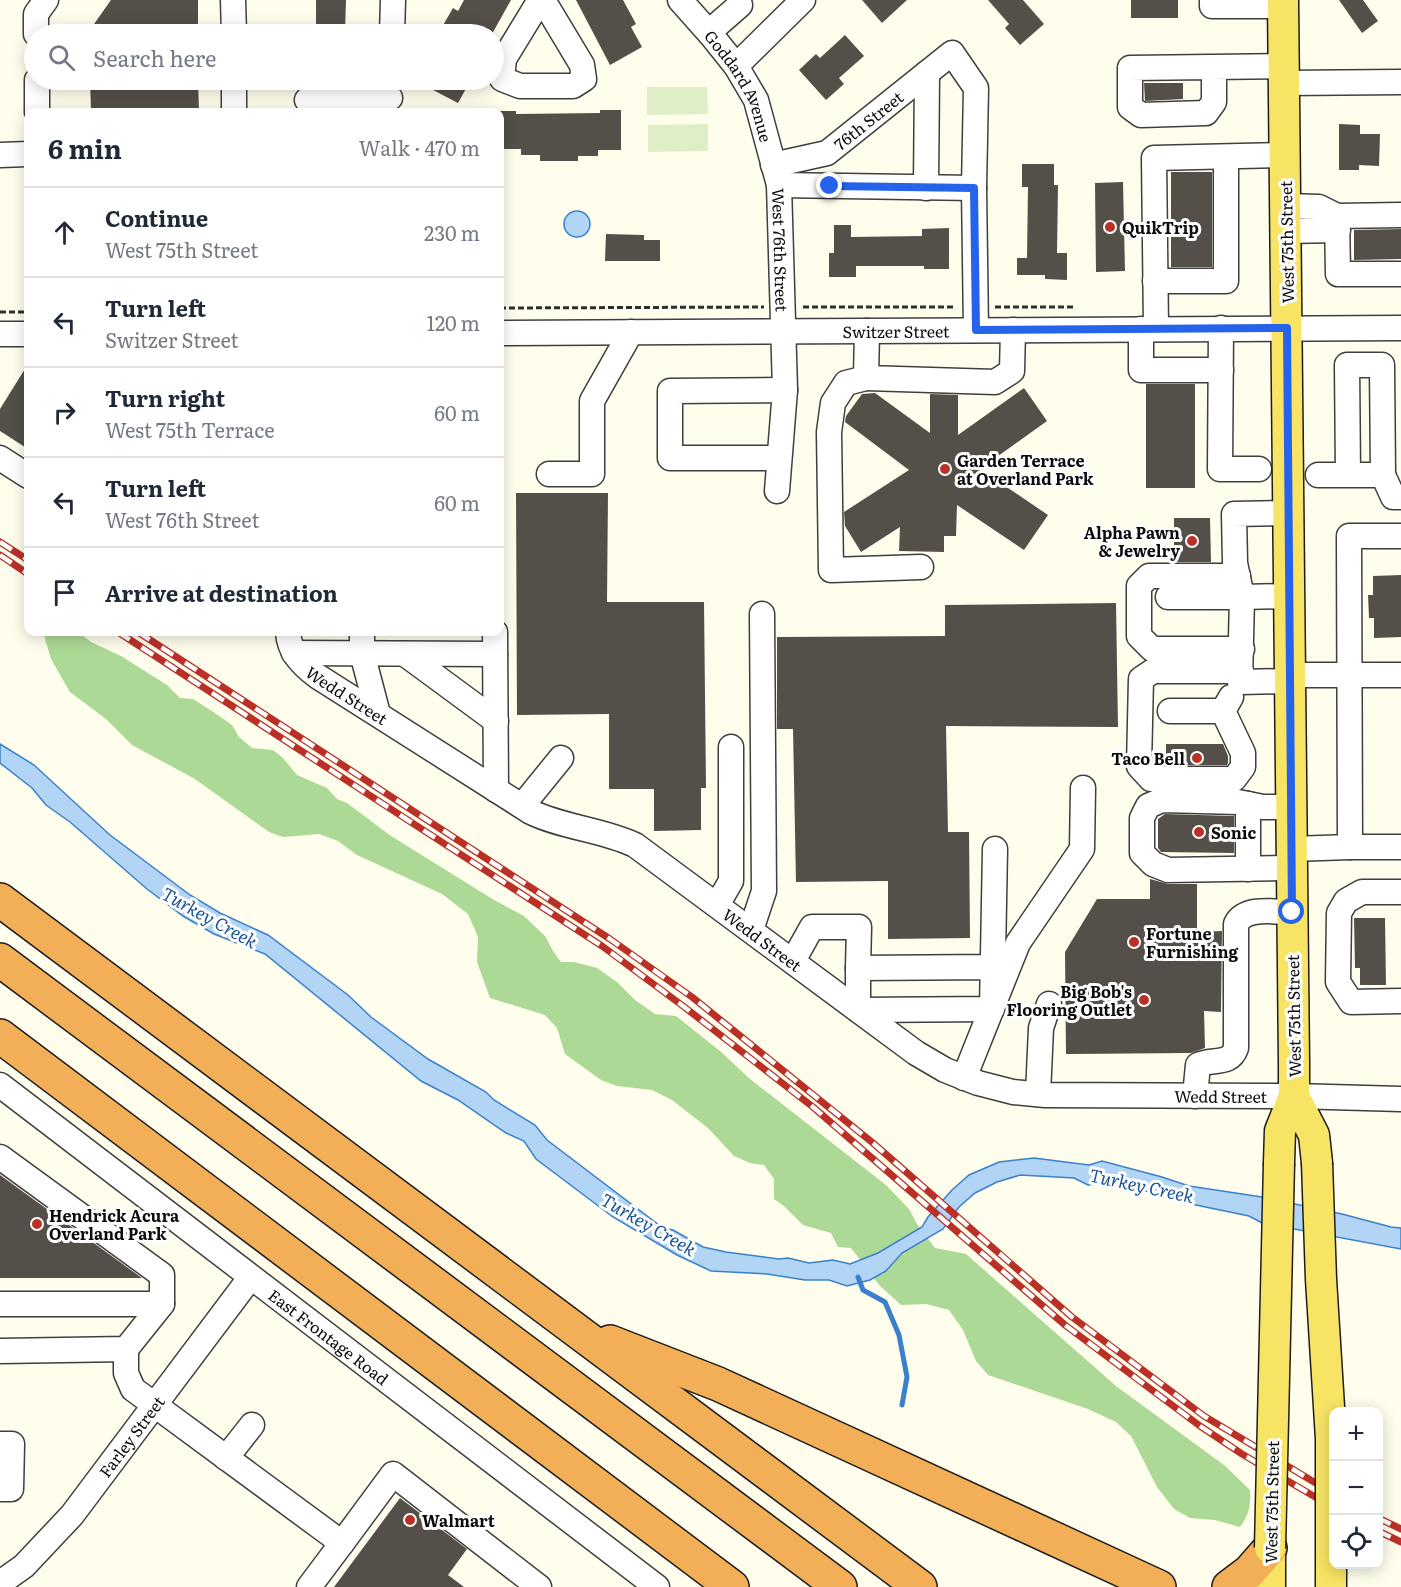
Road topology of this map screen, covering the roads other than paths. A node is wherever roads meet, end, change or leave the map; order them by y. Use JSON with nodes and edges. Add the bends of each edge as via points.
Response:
{"nodes":[{"id":1,"x":46,"y":0,"type":"edge"},
{"id":2,"x":233,"y":0,"type":"edge"},
{"id":3,"x":393,"y":0,"type":"edge"},
{"id":4,"x":410,"y":0,"type":"edge"},
{"id":5,"x":680,"y":0,"type":"edge"},
{"id":6,"x":803,"y":0,"type":"edge"},
{"id":7,"x":1212,"y":0,"type":"edge"},
{"id":8,"x":1284,"y":3,"type":"edge"},
{"id":9,"x":740,"y":5,"type":"dead end"},
{"id":10,"x":36,"y":24,"type":"edge"},
{"id":11,"x":234,"y":24,"type":"edge"},
{"id":12,"x":392,"y":24,"type":"edge"},
{"id":13,"x":396,"y":24,"type":"edge"},
{"id":14,"x":709,"y":32,"type":"junction"},
{"id":15,"x":736,"y":66,"type":"junction"},
{"id":16,"x":1214,"y":67,"type":"junction"},
{"id":17,"x":927,"y":73,"type":"junction"},
{"id":18,"x":1284,"y":74,"type":"junction"},
{"id":19,"x":1401,"y":82,"type":"edge"},
{"id":20,"x":37,"y":90,"type":"edge"},
{"id":21,"x":234,"y":90,"type":"edge"},
{"id":22,"x":390,"y":97,"type":"edge"},
{"id":23,"x":307,"y":100,"type":"dead end"},
{"id":24,"x":37,"y":108,"type":"edge"},
{"id":25,"x":234,"y":108,"type":"edge"},
{"id":26,"x":24,"y":154,"type":"edge"},
{"id":27,"x":1285,"y":155,"type":"junction"},
{"id":28,"x":0,"y":156,"type":"edge"},
{"id":29,"x":1226,"y":157,"type":"junction"},
{"id":30,"x":776,"y":175,"type":"junction"},
{"id":31,"x":926,"y":188,"type":"junction"},
{"id":32,"x":974,"y":188,"type":"junction"},
{"id":33,"x":1401,"y":215,"type":"edge"},
{"id":34,"x":1286,"y":218,"type":"junction"},
{"id":35,"x":1338,"y":223,"type":"junction"},
{"id":36,"x":1401,"y":274,"type":"edge"},
{"id":37,"x":1155,"y":281,"type":"junction"},
{"id":38,"x":1221,"y":328,"type":"junction"},
{"id":39,"x":1287,"y":328,"type":"junction"},
{"id":40,"x":1369,"y":328,"type":"junction"},
{"id":41,"x":1401,"y":328,"type":"edge"},
{"id":42,"x":1148,"y":329,"type":"junction"},
{"id":43,"x":976,"y":330,"type":"junction"},
{"id":44,"x":1014,"y":330,"type":"junction"},
{"id":45,"x":867,"y":331,"type":"junction"},
{"id":46,"x":631,"y":332,"type":"junction"},
{"id":47,"x":783,"y":332,"type":"junction"},
{"id":48,"x":504,"y":333,"type":"edge"},
{"id":49,"x":0,"y":334,"type":"edge"},
{"id":50,"x":24,"y":334,"type":"edge"},
{"id":51,"x":1384,"y":365,"type":"edge"},
{"id":52,"x":1221,"y":370,"type":"junction"},
{"id":53,"x":866,"y":378,"type":"junction"},
{"id":54,"x":786,"y":390,"type":"junction"},
{"id":55,"x":0,"y":458,"type":"edge"},
{"id":56,"x":779,"y":458,"type":"junction"},
{"id":57,"x":1259,"y":469,"type":"dead end"},
{"id":58,"x":24,"y":473,"type":"edge"},
{"id":59,"x":549,"y":474,"type":"dead end"},
{"id":60,"x":1318,"y":475,"type":"dead end"},
{"id":61,"x":1348,"y":475,"type":"junction"},
{"id":62,"x":1383,"y":475,"type":"junction"},
{"id":63,"x":777,"y":491,"type":"dead end"},
{"id":64,"x":1401,"y":497,"type":"edge"},
{"id":65,"x":1289,"y":513,"type":"junction"},
{"id":66,"x":1401,"y":536,"type":"edge"},
{"id":67,"x":921,"y":567,"type":"dead end"},
{"id":68,"x":1240,"y":587,"type":"junction"},
{"id":69,"x":1289,"y":596,"type":"junction"},
{"id":70,"x":1168,"y":597,"type":"dead end"},
{"id":71,"x":762,"y":614,"type":"dead end"},
{"id":72,"x":285,"y":640,"type":"edge"},
{"id":73,"x":362,"y":642,"type":"edge"},
{"id":74,"x":495,"y":643,"type":"edge"},
{"id":75,"x":405,"y":654,"type":"junction"},
{"id":76,"x":1241,"y":667,"type":"junction"},
{"id":77,"x":1349,"y":675,"type":"junction"},
{"id":78,"x":1401,"y":675,"type":"edge"},
{"id":79,"x":1290,"y":678,"type":"junction"},
{"id":80,"x":1170,"y":711,"type":"dead end"},
{"id":81,"x":1223,"y":711,"type":"junction"},
{"id":82,"x":378,"y":714,"type":"junction"},
{"id":83,"x":495,"y":721,"type":"junction"},
{"id":84,"x":731,"y":747,"type":"dead end"},
{"id":85,"x":561,"y":759,"type":"dead end"},
{"id":86,"x":1083,"y":788,"type":"dead end"},
{"id":87,"x":496,"y":790,"type":"junction"},
{"id":88,"x":1248,"y":804,"type":"junction"},
{"id":89,"x":522,"y":806,"type":"junction"},
{"id":90,"x":1291,"y":807,"type":"junction"},
{"id":91,"x":1350,"y":847,"type":"junction"},
{"id":92,"x":1401,"y":847,"type":"edge"},
{"id":93,"x":995,"y":849,"type":"dead end"},
{"id":94,"x":1292,"y":859,"type":"junction"},
{"id":95,"x":1248,"y":869,"type":"junction"},
{"id":96,"x":1401,"y":892,"type":"edge"},
{"id":97,"x":0,"y":900,"type":"edge"},
{"id":98,"x":717,"y":905,"type":"junction"},
{"id":99,"x":1292,"y":912,"type":"junction"},
{"id":100,"x":751,"y":930,"type":"junction"},
{"id":101,"x":0,"y":960,"type":"edge"},
{"id":102,"x":792,"y":960,"type":"junction"},
{"id":103,"x":993,"y":967,"type":"junction"},
{"id":104,"x":858,"y":968,"type":"junction"},
{"id":105,"x":1401,"y":1001,"type":"edge"},
{"id":106,"x":1049,"y":1004,"type":"dead end"},
{"id":107,"x":992,"y":1009,"type":"junction"},
{"id":108,"x":858,"y":1010,"type":"junction"},
{"id":109,"x":0,"y":1036,"type":"edge"},
{"id":110,"x":964,"y":1078,"type":"junction"},
{"id":111,"x":0,"y":1085,"type":"edge"},
{"id":112,"x":1038,"y":1094,"type":"junction"},
{"id":113,"x":1195,"y":1096,"type":"junction"},
{"id":114,"x":1294,"y":1096,"type":"junction"},
{"id":115,"x":1401,"y":1099,"type":"edge"},
{"id":116,"x":0,"y":1157,"type":"edge"},
{"id":117,"x":250,"y":1278,"type":"junction"},
{"id":118,"x":0,"y":1304,"type":"edge"},
{"id":119,"x":162,"y":1304,"type":"junction"},
{"id":120,"x":572,"y":1327,"type":"junction"},
{"id":121,"x":126,"y":1349,"type":"junction"},
{"id":122,"x":0,"y":1350,"type":"edge"},
{"id":123,"x":154,"y":1405,"type":"junction"},
{"id":124,"x":252,"y":1425,"type":"dead end"},
{"id":125,"x":0,"y":1444,"type":"edge"},
{"id":126,"x":226,"y":1458,"type":"junction"},
{"id":127,"x":0,"y":1489,"type":"edge"},
{"id":128,"x":342,"y":1543,"type":"junction"},
{"id":129,"x":1270,"y":1548,"type":"junction"},
{"id":130,"x":0,"y":1583,"type":"edge"},
{"id":131,"x":309,"y":1587,"type":"edge"},
{"id":132,"x":539,"y":1587,"type":"edge"},
{"id":133,"x":657,"y":1587,"type":"edge"},
{"id":134,"x":732,"y":1587,"type":"edge"},
{"id":135,"x":840,"y":1587,"type":"edge"},
{"id":136,"x":920,"y":1587,"type":"edge"},
{"id":137,"x":1159,"y":1587,"type":"edge"},
{"id":138,"x":1229,"y":1587,"type":"edge"},
{"id":139,"x":1270,"y":1587,"type":"edge"},
{"id":140,"x":1332,"y":1587,"type":"edge"}],
"edges":[{"from":1,"to":10,"type":"street","via":[[36,14]]},
{"from":2,"to":11,"type":"street"},
{"from":3,"to":12,"type":"street"},
{"from":4,"to":13,"type":"street"},
{"from":5,"to":14,"type":"street","name":"Goddard Avenue"},
{"from":6,"to":15,"type":"street"},
{"from":7,"to":8,"type":"street","via":[[1212,6]]},
{"from":8,"to":18,"type":"main road","name":"West 75th Street"},
{"from":9,"to":14,"type":"street"},
{"from":14,"to":15,"type":"street","name":"Goddard Avenue"},
{"from":15,"to":30,"type":"street","name":"Goddard Avenue","via":[[756,100]]},
{"from":16,"to":16,"type":"street","via":[[1130,68],[1130,107],[1141,115],[1206,113],[1214,102]]},
{"from":16,"to":18,"type":"street"},
{"from":17,"to":30,"type":"street","name":"76th Street","via":[[827,153]]},
{"from":17,"to":31,"type":"street"},
{"from":17,"to":32,"type":"street","name":"76th Street","via":[[951,53],[976,88]]},
{"from":18,"to":19,"type":"street"},
{"from":18,"to":27,"type":"main road","name":"West 75th Street"},
{"from":20,"to":24,"type":"street"},
{"from":21,"to":25,"type":"street"},
{"from":22,"to":23,"type":"street"},
{"from":26,"to":28,"type":"street"},
{"from":27,"to":29,"type":"street"},
{"from":27,"to":34,"type":"main road","name":"West 75th Street"},
{"from":29,"to":37,"type":"street","via":[[1226,281]]},
{"from":29,"to":37,"type":"street","via":[[1154,158]]},
{"from":30,"to":31,"type":"street","name":"West 76th Street"},
{"from":30,"to":47,"type":"street","name":"West 76th Street"},
{"from":31,"to":32,"type":"street","name":"West 76th Street"},
{"from":32,"to":43,"type":"street"},
{"from":33,"to":35,"type":"street"},
{"from":34,"to":35,"type":"street","via":[[1319,207]]},
{"from":34,"to":39,"type":"main road","name":"West 75th Street"},
{"from":35,"to":36,"type":"street","via":[[1338,274]]},
{"from":37,"to":42,"type":"street"},
{"from":38,"to":39,"type":"street","name":"Switzer Street"},
{"from":38,"to":42,"type":"street","name":"Switzer Street"},
{"from":38,"to":52,"type":"street"},
{"from":39,"to":40,"type":"street","name":"Switzer Street"},
{"from":39,"to":65,"type":"main road","name":"West 75th Street"},
{"from":40,"to":41,"type":"street","name":"Switzer Street"},
{"from":40,"to":51,"type":"street"},
{"from":42,"to":44,"type":"street","name":"Switzer Street"},
{"from":42,"to":52,"type":"street","via":[[1141,370]]},
{"from":43,"to":44,"type":"street","name":"Switzer Street"},
{"from":43,"to":45,"type":"street","name":"Switzer Street"},
{"from":44,"to":53,"type":"street","via":[[1012,371],[995,382]]},
{"from":45,"to":47,"type":"street","name":"Switzer Street"},
{"from":45,"to":53,"type":"street"},
{"from":46,"to":47,"type":"street","name":"Switzer Street"},
{"from":46,"to":48,"type":"street","name":"Switzer Street"},
{"from":46,"to":59,"type":"street","via":[[592,401],[592,474]]},
{"from":47,"to":54,"type":"street","name":"West 76th Street"},
{"from":49,"to":50,"type":"street"},
{"from":51,"to":61,"type":"street","via":[[1347,365]]},
{"from":51,"to":62,"type":"street"},
{"from":52,"to":57,"type":"street","via":[[1220,469]]},
{"from":53,"to":67,"type":"street","via":[[846,382],[833,403],[829,432],[831,570]]},
{"from":54,"to":56,"type":"street","name":"West 76th Street"},
{"from":54,"to":56,"type":"street","via":[[670,392],[670,458]]},
{"from":55,"to":58,"type":"street"},
{"from":56,"to":63,"type":"street","name":"West 76th Street"},
{"from":60,"to":61,"type":"street"},
{"from":61,"to":62,"type":"street"},
{"from":62,"to":64,"type":"street","via":[[1393,497]]},
{"from":65,"to":68,"type":"street","via":[[1234,514],[1235,563]]},
{"from":65,"to":69,"type":"main road","name":"West 75th Street"},
{"from":66,"to":77,"type":"street","via":[[1349,536]]},
{"from":68,"to":69,"type":"street"},
{"from":68,"to":70,"type":"street"},
{"from":68,"to":76,"type":"street"},
{"from":68,"to":76,"type":"street","via":[[1149,576],[1139,586],[1138,636],[1152,649]]},
{"from":69,"to":79,"type":"main road","name":"West 75th Street"},
{"from":71,"to":100,"type":"street","via":[[764,891]]},
{"from":72,"to":73,"type":"street"},
{"from":72,"to":82,"type":"street","name":"Wedd Street","via":[[303,666]]},
{"from":73,"to":75,"type":"street"},
{"from":73,"to":82,"type":"street"},
{"from":74,"to":75,"type":"street"},
{"from":74,"to":83,"type":"street"},
{"from":75,"to":83,"type":"street"},
{"from":76,"to":79,"type":"street"},
{"from":76,"to":81,"type":"street"},
{"from":76,"to":81,"type":"street","via":[[1153,671],[1141,679],[1139,766],[1151,779],[1234,779],[1244,767],[1243,753]]},
{"from":77,"to":78,"type":"street"},
{"from":77,"to":79,"type":"street"},
{"from":77,"to":91,"type":"street"},
{"from":79,"to":90,"type":"main road","name":"West 75th Street"},
{"from":80,"to":81,"type":"street"},
{"from":82,"to":87,"type":"street","name":"Wedd Street"},
{"from":83,"to":87,"type":"street"},
{"from":84,"to":98,"type":"street","via":[[731,881]]},
{"from":85,"to":89,"type":"street"},
{"from":86,"to":107,"type":"street","via":[[1082,849],[1018,943]]},
{"from":87,"to":89,"type":"street","name":"Wedd Street"},
{"from":88,"to":90,"type":"street"},
{"from":88,"to":95,"type":"street"},
{"from":88,"to":95,"type":"street","via":[[1162,800],[1148,806],[1142,818],[1143,853],[1153,864],[1168,870]]},
{"from":89,"to":98,"type":"street","name":"Wedd Street","via":[[550,821],[616,836],[635,845]]},
{"from":90,"to":94,"type":"main road","name":"West 75th Street"},
{"from":91,"to":92,"type":"street"},
{"from":91,"to":94,"type":"street"},
{"from":93,"to":103,"type":"street"},
{"from":94,"to":95,"type":"street"},
{"from":94,"to":99,"type":"main road","name":"West 75th Street"},
{"from":96,"to":105,"type":"street","via":[[1362,892],[1346,901],[1339,913],[1338,982],[1351,1002]]},
{"from":97,"to":120,"type":"highway"},
{"from":98,"to":100,"type":"street","name":"Wedd Street"},
{"from":99,"to":113,"type":"street","via":[[1249,913],[1238,920],[1237,1043],[1228,1059],[1198,1065]]},
{"from":99,"to":114,"type":"main road","name":"West 75th Street"},
{"from":100,"to":102,"type":"street","name":"Wedd Street"},
{"from":101,"to":135,"type":"highway"},
{"from":102,"to":104,"type":"street","via":[[812,927],[859,927]]},
{"from":102,"to":108,"type":"street","name":"Wedd Street"},
{"from":103,"to":104,"type":"street"},
{"from":103,"to":107,"type":"street"},
{"from":104,"to":108,"type":"street"},
{"from":106,"to":112,"type":"street","via":[[1041,1028]]},
{"from":107,"to":108,"type":"street"},
{"from":107,"to":110,"type":"street"},
{"from":108,"to":110,"type":"street","name":"Wedd Street","via":[[916,1053]]},
{"from":109,"to":134,"type":"highway"},
{"from":110,"to":112,"type":"street","name":"Wedd Street","via":[[1013,1092]]},
{"from":111,"to":117,"type":"street","name":"East Frontage Road"},
{"from":112,"to":113,"type":"street","name":"Wedd Street"},
{"from":113,"to":114,"type":"street","name":"Wedd Street"},
{"from":114,"to":115,"type":"street","name":"Wedd Street"},
{"from":114,"to":129,"type":"main road","name":"West 75th Street","bridge":true,"via":[[1280,1131]]},
{"from":114,"to":140,"type":"main road","name":"West 75th Street","bridge":true,"via":[[1314,1135],[1317,1163],[1331,1439]]},
{"from":116,"to":119,"type":"street","via":[[162,1275]]},
{"from":117,"to":123,"type":"street","name":"Farley Street"},
{"from":117,"to":133,"type":"street","name":"East Frontage Road"},
{"from":118,"to":119,"type":"street"},
{"from":119,"to":121,"type":"street"},
{"from":120,"to":136,"type":"highway"},
{"from":120,"to":137,"type":"highway","via":[[718,1384]]},
{"from":121,"to":122,"type":"street"},
{"from":121,"to":123,"type":"street","via":[[126,1373],[133,1389]]},
{"from":123,"to":126,"type":"street"},
{"from":123,"to":130,"type":"street","name":"Farley Street","via":[[72,1515],[24,1566]]},
{"from":124,"to":126,"type":"street"},
{"from":125,"to":127,"type":"street","via":[[12,1444],[12,1489]]},
{"from":126,"to":128,"type":"street"},
{"from":128,"to":131,"type":"street"},
{"from":128,"to":132,"type":"street","via":[[393,1474]]},
{"from":129,"to":138,"type":"highway"},
{"from":129,"to":139,"type":"main road","name":"West 75th Street"}]}
